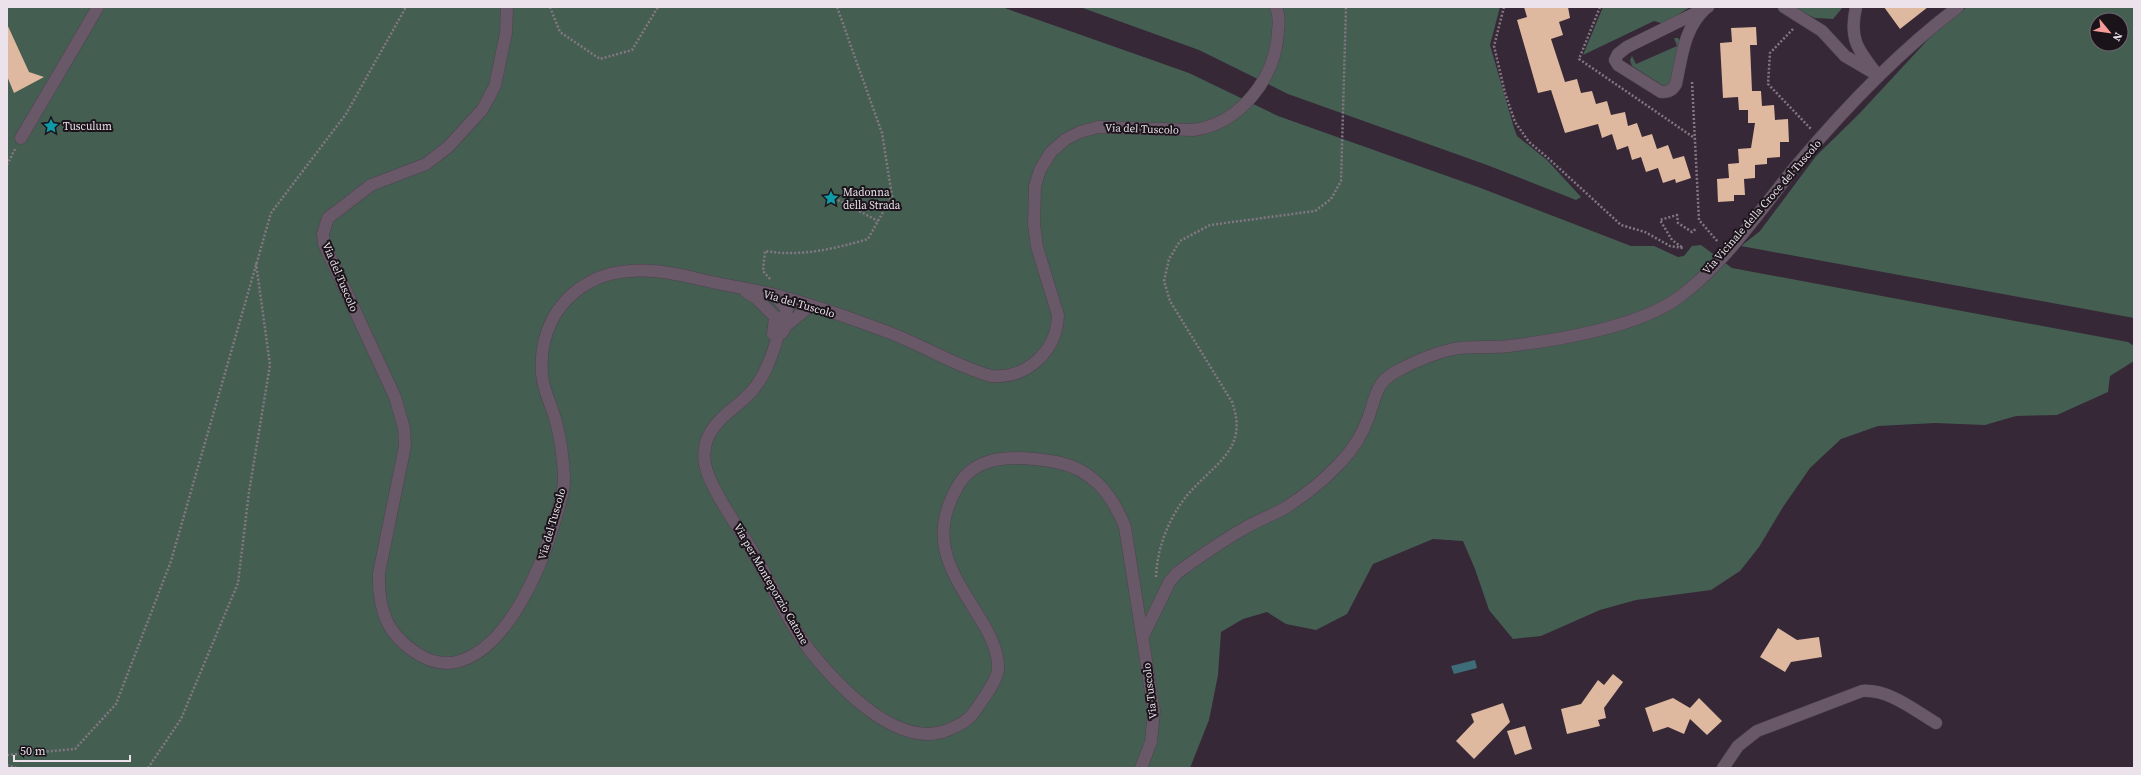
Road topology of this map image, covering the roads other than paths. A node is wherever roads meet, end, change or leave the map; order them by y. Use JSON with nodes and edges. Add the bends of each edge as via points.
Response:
{"nodes":[{"id":1,"x":98,"y":7,"type":"edge"},
{"id":2,"x":507,"y":7,"type":"edge"},
{"id":3,"x":1276,"y":7,"type":"edge"},
{"id":4,"x":1707,"y":7,"type":"edge"},
{"id":5,"x":1784,"y":7,"type":"edge"},
{"id":6,"x":1856,"y":7,"type":"edge"},
{"id":7,"x":1958,"y":7,"type":"edge"},
{"id":8,"x":1879,"y":76,"type":"junction"},
{"id":9,"x":21,"y":138,"type":"road end"},
{"id":10,"x":738,"y":288,"type":"junction"},
{"id":11,"x":779,"y":296,"type":"junction"},
{"id":12,"x":810,"y":306,"type":"junction"},
{"id":13,"x":771,"y":353,"type":"junction"},
{"id":14,"x":1143,"y":636,"type":"junction"},
{"id":15,"x":1936,"y":723,"type":"dead end"},
{"id":16,"x":1141,"y":765,"type":"edge"},
{"id":17,"x":1723,"y":768,"type":"edge"}],
"edges":[{"from":1,"to":9,"type":"street"},
{"from":2,"to":10,"type":"street","name":"Via del Tuscolo","via":[[506,33],[495,86],[482,110],[448,147],[426,164],[371,185],[328,218],[323,234],[324,244],[395,397],[404,428],[405,446],[380,573],[379,592],[386,619],[398,640],[423,657],[436,662],[466,660],[505,625],[532,583],[547,548],[564,478],[556,421],[546,396],[542,374],[548,328],[556,310],[590,282],[609,274],[654,271]]},
{"from":3,"to":12,"type":"street","name":"Via del Tuscolo","via":[[1278,46],[1272,63],[1259,90],[1226,119],[1208,128],[1192,130],[1098,127],[1066,139],[1051,152],[1040,170],[1035,186],[1034,224],[1037,247],[1058,315],[1058,326],[1049,346],[1033,365],[1013,375],[992,376],[887,332]]},
{"from":4,"to":4,"type":"street","via":[[1627,46],[1615,60],[1618,65],[1661,92],[1668,92],[1676,84],[1684,42],[1696,16]]},
{"from":5,"to":8,"type":"street","via":[[1822,31],[1845,56]]},
{"from":6,"to":8,"type":"street","via":[[1853,37],[1861,54]]},
{"from":7,"to":8,"type":"street","name":"Via Vicinale della Croce del Tuscolo"},
{"from":8,"to":14,"type":"street","name":"Via Vicinale della Croce del Tuscolo","via":[[1798,164],[1727,250],[1687,291],[1672,302],[1642,316],[1554,339],[1440,352],[1400,369],[1386,378],[1376,391],[1362,433],[1339,464],[1286,507],[1241,530],[1177,573],[1170,581]]},
{"from":10,"to":11,"type":"street","name":"Via del Tuscolo"},
{"from":10,"to":13,"type":"street","via":[[756,298],[775,317]]},
{"from":11,"to":12,"type":"street","name":"Via del Tuscolo"},
{"from":11,"to":13,"type":"street","via":[[787,309]]},
{"from":12,"to":13,"type":"street","via":[[786,326]]},
{"from":13,"to":14,"type":"street","name":"Via per Monteporzio Catone","via":[[765,372],[752,391],[716,424],[707,439],[704,452],[706,468],[799,637],[833,680],[878,717],[910,733],[940,733],[968,720],[987,694],[998,670],[992,638],[950,567],[944,548],[942,528],[946,509],[964,476],[986,461],[1014,458],[1069,464],[1098,482],[1119,510],[1125,527]]},
{"from":14,"to":16,"type":"street","name":"Via Tuscolo","via":[[1154,724],[1151,742]]},
{"from":15,"to":17,"type":"street","via":[[1887,695],[1874,690],[1862,691],[1757,731],[1738,746]]}]}
